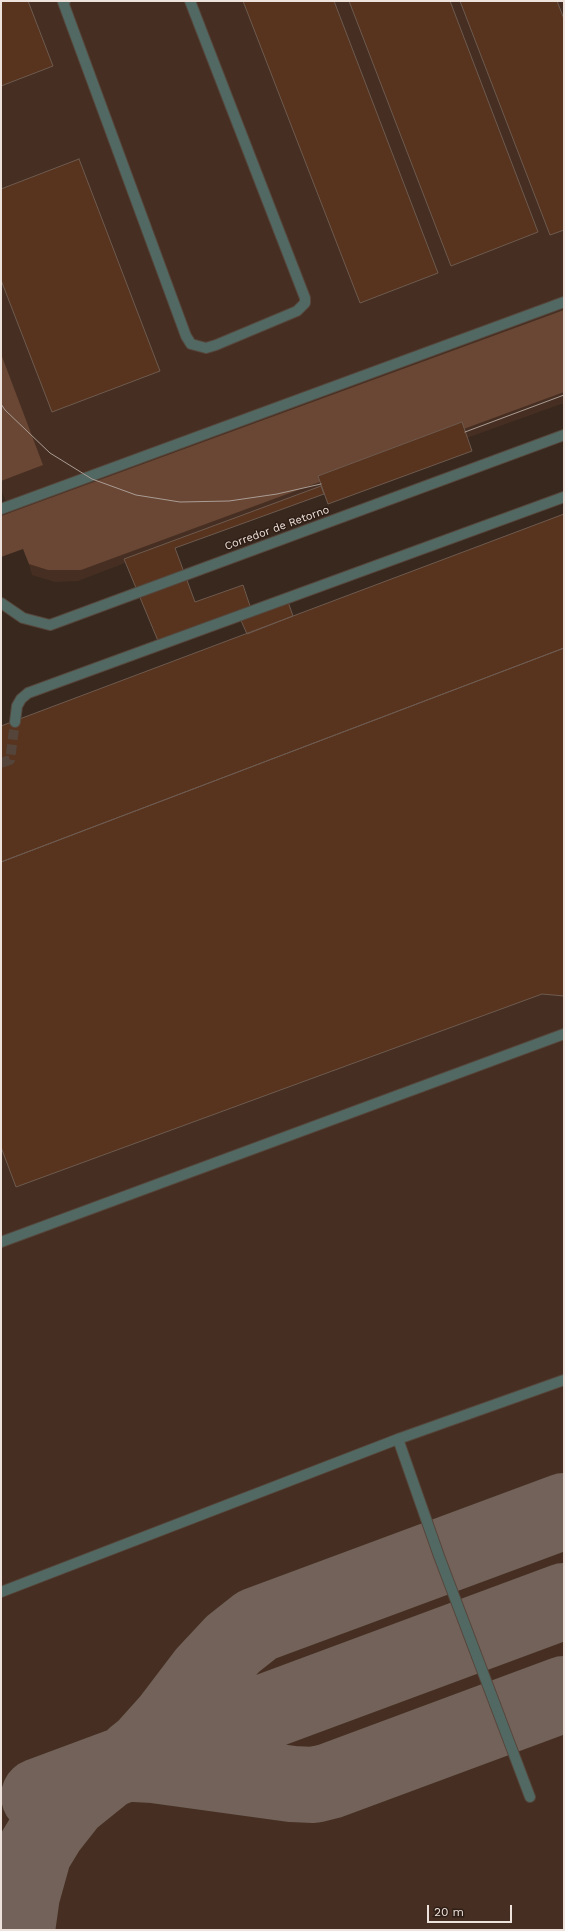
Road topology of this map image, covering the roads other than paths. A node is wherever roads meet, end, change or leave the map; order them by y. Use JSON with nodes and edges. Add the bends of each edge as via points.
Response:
{"nodes":[{"id":1,"x":64,"y":1,"type":"edge"},
{"id":2,"x":190,"y":1,"type":"edge"},
{"id":3,"x":564,"y":302,"type":"edge"},
{"id":4,"x":564,"y":435,"type":"edge"},
{"id":5,"x":564,"y":497,"type":"edge"},
{"id":6,"x":1,"y":509,"type":"edge"},
{"id":7,"x":1,"y":603,"type":"edge"},
{"id":8,"x":15,"y":722,"type":"tunnel mouth"},
{"id":9,"x":564,"y":1034,"type":"edge"},
{"id":10,"x":1,"y":1242,"type":"edge"},
{"id":11,"x":564,"y":1380,"type":"edge"},
{"id":12,"x":398,"y":1439,"type":"junction"},
{"id":13,"x":1,"y":1592,"type":"edge"},
{"id":14,"x":530,"y":1797,"type":"dead end"}],
"edges":[{"from":1,"to":2,"type":"street","via":[[186,336],[191,344],[206,348],[297,311],[305,303],[305,298]]},
{"from":3,"to":6,"type":"street"},
{"from":4,"to":7,"type":"street","name":"Corredor de Retorno","via":[[50,625],[23,618]]},
{"from":5,"to":8,"type":"street","via":[[28,693],[17,706]]},
{"from":9,"to":10,"type":"street"},
{"from":11,"to":12,"type":"street"},
{"from":12,"to":13,"type":"street"},
{"from":12,"to":14,"type":"street"}]}
